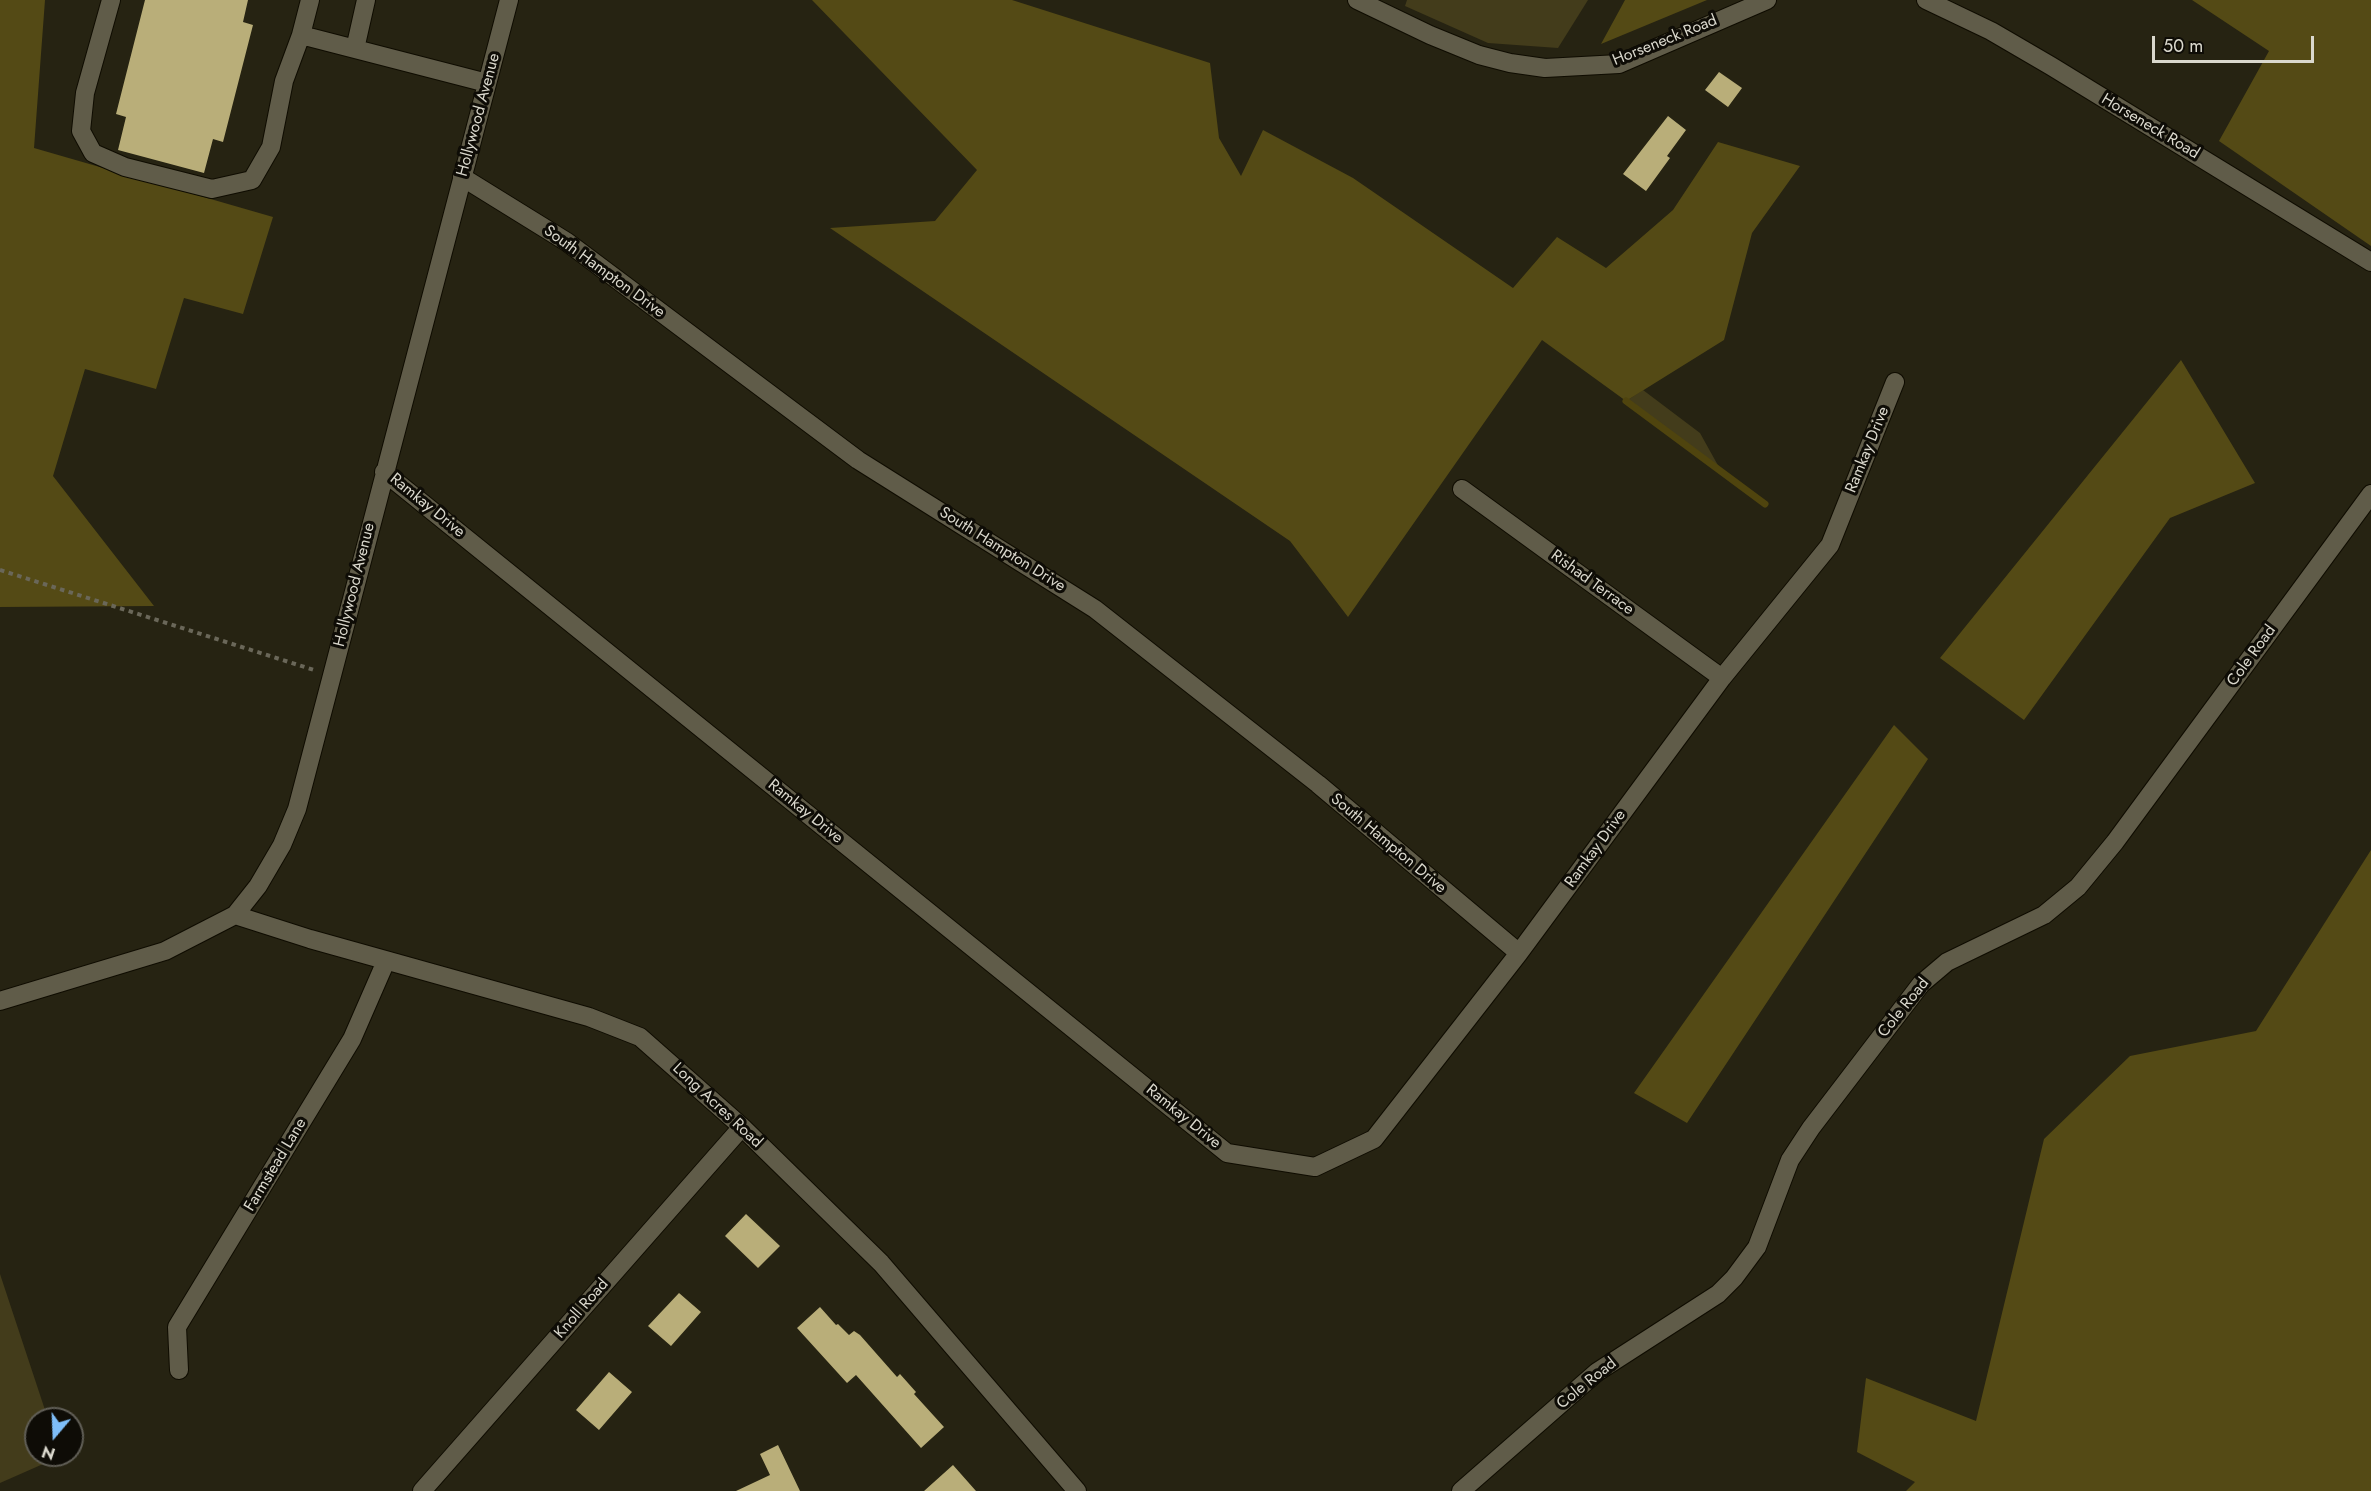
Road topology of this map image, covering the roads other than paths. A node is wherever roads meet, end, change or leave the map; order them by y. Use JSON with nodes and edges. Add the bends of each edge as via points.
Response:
{"nodes":[{"id":1,"x":111,"y":0,"type":"edge"},
{"id":2,"x":310,"y":0,"type":"edge"},
{"id":3,"x":366,"y":0,"type":"edge"},
{"id":4,"x":509,"y":0,"type":"edge"},
{"id":5,"x":1357,"y":0,"type":"edge"},
{"id":6,"x":1767,"y":0,"type":"edge"},
{"id":7,"x":1926,"y":0,"type":"edge"},
{"id":8,"x":301,"y":35,"type":"junction"},
{"id":9,"x":355,"y":49,"type":"junction"},
{"id":10,"x":487,"y":83,"type":"junction"},
{"id":11,"x":462,"y":177,"type":"junction"},
{"id":12,"x":2371,"y":262,"type":"edge"},
{"id":13,"x":1895,"y":382,"type":"dead end"},
{"id":14,"x":384,"y":472,"type":"junction"},
{"id":15,"x":1461,"y":489,"type":"dead end"},
{"id":16,"x":2371,"y":494,"type":"edge"},
{"id":17,"x":1722,"y":678,"type":"junction"},
{"id":18,"x":235,"y":915,"type":"junction"},
{"id":19,"x":1519,"y":954,"type":"junction"},
{"id":20,"x":386,"y":961,"type":"junction"},
{"id":21,"x":0,"y":1001,"type":"edge"},
{"id":22,"x":742,"y":1127,"type":"junction"},
{"id":23,"x":179,"y":1370,"type":"dead end"},
{"id":24,"x":1465,"y":1490,"type":"edge"},
{"id":25,"x":422,"y":1491,"type":"edge"},
{"id":26,"x":1077,"y":1491,"type":"edge"}],
"edges":[{"from":1,"to":8,"type":"street","via":[[85,93],[81,131],[93,153],[125,167],[212,189],[252,180],[271,147],[284,81]]},
{"from":2,"to":8,"type":"street"},
{"from":3,"to":9,"type":"street"},
{"from":4,"to":10,"type":"street","name":"Hollywood Avenue"},
{"from":5,"to":6,"type":"street","name":"Horseneck Road","via":[[1479,55],[1545,68],[1619,63]]},
{"from":7,"to":12,"type":"street","name":"Horseneck Road","via":[[2051,66]]},
{"from":8,"to":9,"type":"street"},
{"from":9,"to":10,"type":"street"},
{"from":10,"to":11,"type":"street","name":"Hollywood Avenue"},
{"from":11,"to":14,"type":"street","name":"Hollywood Avenue"},
{"from":11,"to":19,"type":"street","name":"South Hampton Drive","via":[[567,242],[858,460],[1095,609],[1318,784]]},
{"from":13,"to":17,"type":"street","name":"Ramkay Drive","via":[[1830,545]]},
{"from":14,"to":18,"type":"street","name":"Hollywood Avenue","via":[[297,809],[264,876]]},
{"from":14,"to":19,"type":"street","name":"Ramkay Drive","via":[[1227,1153],[1315,1167],[1374,1139]]},
{"from":15,"to":17,"type":"street","name":"Rishad Terrace"},
{"from":16,"to":24,"type":"street","name":"Cole Road","via":[[2078,888],[2044,915],[1947,962],[1921,984],[1790,1160],[1757,1247],[1734,1278],[1718,1294],[1597,1372]]},
{"from":17,"to":19,"type":"street","name":"Ramkay Drive"},
{"from":18,"to":20,"type":"street","name":"Long Acres Road"},
{"from":18,"to":21,"type":"street","name":"Hollywood Avenue","via":[[165,951]]},
{"from":20,"to":22,"type":"street","name":"Long Acres Road","via":[[589,1017],[640,1037]]},
{"from":20,"to":23,"type":"street","name":"Farmstead Lane","via":[[352,1039],[177,1327]]},
{"from":22,"to":25,"type":"street","name":"Knoll Road"},
{"from":22,"to":26,"type":"street","name":"Long Acres Road","via":[[881,1263]]}]}
